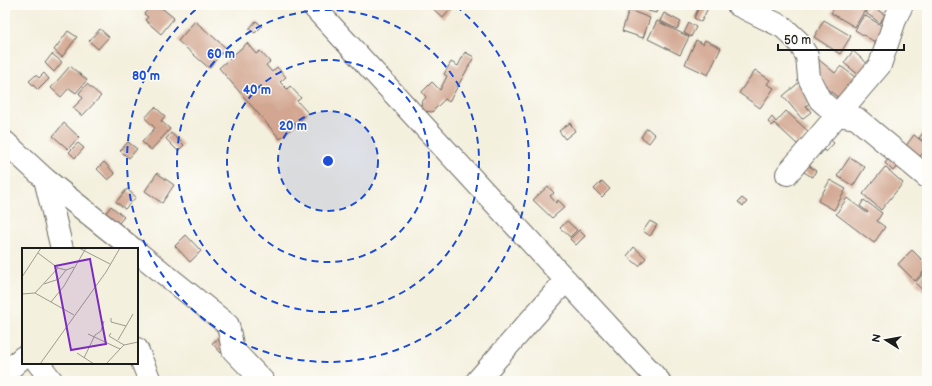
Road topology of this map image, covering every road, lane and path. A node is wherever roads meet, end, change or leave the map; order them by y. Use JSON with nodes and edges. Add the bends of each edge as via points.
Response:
{"nodes":[{"id":1,"x":312,"y":5,"type":"edge"},
{"id":2,"x":738,"y":5,"type":"edge"},
{"id":3,"x":902,"y":5,"type":"edge"},
{"id":4,"x":837,"y":115,"type":"junction"},
{"id":5,"x":5,"y":142,"type":"edge"},
{"id":6,"x":787,"y":174,"type":"dead end"},
{"id":7,"x":927,"y":177,"type":"edge"},
{"id":8,"x":45,"y":179,"type":"junction"},
{"id":9,"x":62,"y":248,"type":"edge"},
{"id":10,"x":132,"y":248,"type":"edge"},
{"id":11,"x":138,"y":253,"type":"edge"},
{"id":12,"x":566,"y":280,"type":"junction"},
{"id":13,"x":138,"y":351,"type":"edge"},
{"id":14,"x":22,"y":357,"type":"edge"},
{"id":15,"x":39,"y":364,"type":"edge"},
{"id":16,"x":5,"y":374,"type":"edge"},
{"id":17,"x":52,"y":381,"type":"edge"},
{"id":18,"x":150,"y":381,"type":"edge"},
{"id":19,"x":263,"y":381,"type":"edge"},
{"id":20,"x":477,"y":381,"type":"edge"},
{"id":21,"x":659,"y":381,"type":"edge"}],
"edges":[{"from":1,"to":12,"type":"street"},
{"from":2,"to":4,"type":"street","via":[[783,27],[798,41],[807,56],[809,78],[820,100]]},
{"from":3,"to":4,"type":"street","via":[[880,65]]},
{"from":4,"to":6,"type":"street"},
{"from":4,"to":7,"type":"street","via":[[856,118]]},
{"from":5,"to":8,"type":"street"},
{"from":8,"to":9,"type":"street"},
{"from":8,"to":10,"type":"street"},
{"from":11,"to":19,"type":"street","via":[[228,324],[233,350]]},
{"from":12,"to":20,"type":"street"},
{"from":12,"to":21,"type":"street"},
{"from":13,"to":18,"type":"street"},
{"from":14,"to":16,"type":"street"},
{"from":15,"to":17,"type":"street"}]}
